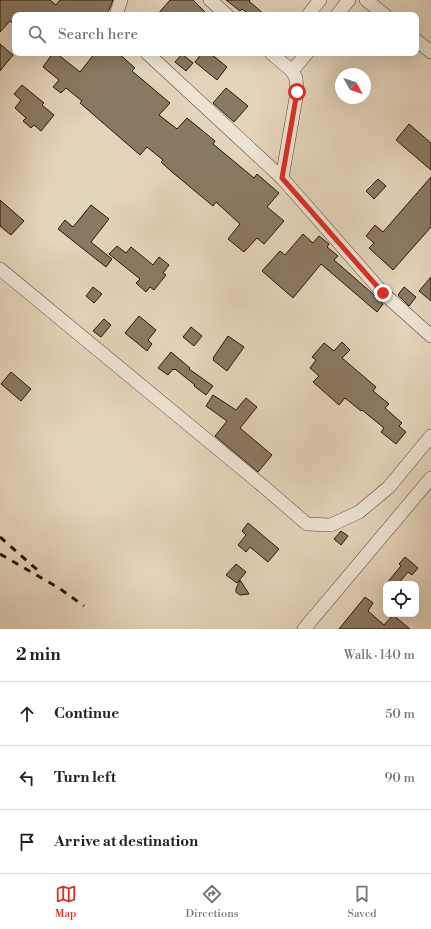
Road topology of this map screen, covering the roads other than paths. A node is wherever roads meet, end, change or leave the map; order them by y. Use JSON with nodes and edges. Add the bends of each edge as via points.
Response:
{"nodes":[{"id":1,"x":121,"y":0,"type":"edge"},
{"id":2,"x":210,"y":0,"type":"edge"},
{"id":3,"x":320,"y":0,"type":"edge"},
{"id":4,"x":349,"y":0,"type":"edge"},
{"id":5,"x":366,"y":0,"type":"edge"},
{"id":6,"x":117,"y":12,"type":"edge"},
{"id":7,"x":224,"y":12,"type":"edge"},
{"id":8,"x":310,"y":12,"type":"edge"},
{"id":9,"x":339,"y":12,"type":"edge"},
{"id":10,"x":381,"y":12,"type":"edge"},
{"id":11,"x":419,"y":42,"type":"edge"},
{"id":12,"x":431,"y":52,"type":"edge"},
{"id":13,"x":150,"y":56,"type":"edge"},
{"id":14,"x":276,"y":56,"type":"edge"},
{"id":15,"x":304,"y":56,"type":"edge"},
{"id":16,"x":292,"y":71,"type":"junction"},
{"id":17,"x":282,"y":178,"type":"junction"},
{"id":18,"x":0,"y":269,"type":"edge"},
{"id":19,"x":431,"y":336,"type":"edge"},
{"id":20,"x":431,"y":436,"type":"edge"},
{"id":21,"x":431,"y":478,"type":"edge"},
{"id":22,"x":304,"y":629,"type":"edge"}],
"edges":[{"from":1,"to":6,"type":"street"},
{"from":2,"to":7,"type":"street"},
{"from":3,"to":8,"type":"street"},
{"from":4,"to":9,"type":"street"},
{"from":5,"to":10,"type":"street"},
{"from":11,"to":12,"type":"street"},
{"from":13,"to":17,"type":"street"},
{"from":14,"to":16,"type":"street"},
{"from":15,"to":16,"type":"street"},
{"from":16,"to":17,"type":"street","via":[[296,78],[297,92]]},
{"from":17,"to":19,"type":"street","via":[[383,293]]},
{"from":18,"to":20,"type":"street","via":[[307,524],[330,525],[359,512],[389,487]]},
{"from":21,"to":22,"type":"street"}]}
